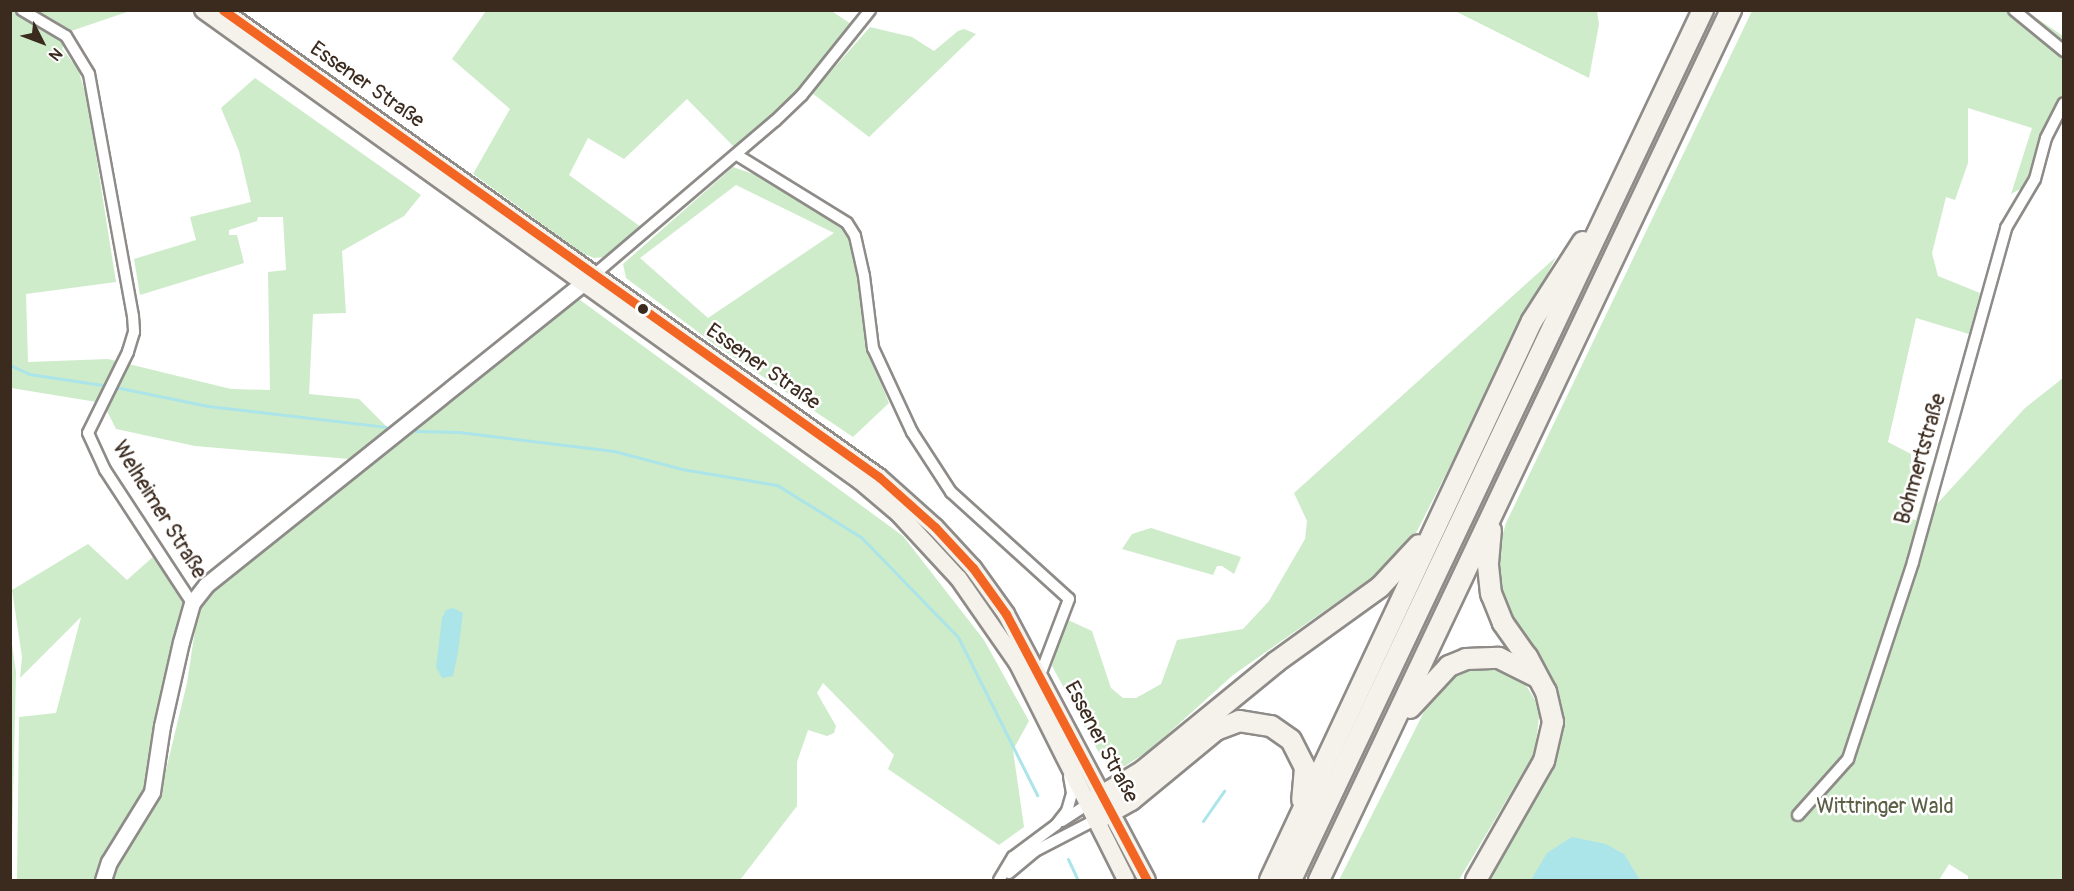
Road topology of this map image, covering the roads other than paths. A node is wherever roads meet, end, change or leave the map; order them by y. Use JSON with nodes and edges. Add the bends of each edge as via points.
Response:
{"nodes":[{"id":1,"x":22,"y":10,"type":"edge"},
{"id":2,"x":203,"y":10,"type":"edge"},
{"id":3,"x":222,"y":10,"type":"edge"},
{"id":4,"x":870,"y":10,"type":"edge"},
{"id":5,"x":1703,"y":10,"type":"edge"},
{"id":6,"x":1731,"y":10,"type":"edge"},
{"id":7,"x":2014,"y":10,"type":"edge"},
{"id":8,"x":2064,"y":51,"type":"edge"},
{"id":9,"x":2064,"y":103,"type":"edge"},
{"id":10,"x":737,"y":155,"type":"junction"},
{"id":11,"x":1617,"y":193,"type":"junction"},
{"id":12,"x":589,"y":279,"type":"junction"},
{"id":13,"x":1493,"y":513,"type":"junction"},
{"id":14,"x":1440,"y":516,"type":"junction"},
{"id":15,"x":192,"y":603,"type":"junction"},
{"id":16,"x":1040,"y":675,"type":"junction"},
{"id":17,"x":1537,"y":677,"type":"junction"},
{"id":18,"x":1389,"y":734,"type":"junction"},
{"id":19,"x":1062,"y":746,"type":"junction"},
{"id":20,"x":1101,"y":807,"type":"junction"},
{"id":21,"x":1798,"y":815,"type":"dead end"},
{"id":22,"x":1056,"y":825,"type":"junction"},
{"id":23,"x":1278,"y":879,"type":"edge"},
{"id":24,"x":103,"y":880,"type":"edge"},
{"id":25,"x":999,"y":880,"type":"edge"},
{"id":26,"x":1005,"y":880,"type":"edge"},
{"id":27,"x":1126,"y":880,"type":"edge"},
{"id":28,"x":1147,"y":880,"type":"edge"},
{"id":29,"x":1319,"y":880,"type":"edge"},
{"id":30,"x":1476,"y":880,"type":"edge"}],
"edges":[{"from":1,"to":15,"type":"street","name":"Welheimer Straße","via":[[66,36],[89,74],[133,316],[134,332],[128,351],[88,433],[105,470]]},
{"from":2,"to":12,"type":"main road","name":"Essener Straße"},
{"from":3,"to":12,"type":"main road","name":"Essener Straße"},
{"from":4,"to":10,"type":"street","via":[[802,95]]},
{"from":5,"to":11,"type":"highway"},
{"from":6,"to":13,"type":"highway"},
{"from":7,"to":8,"type":"street"},
{"from":9,"to":21,"type":"street","name":"Bohmertstraße","via":[[2046,138],[2036,179],[2006,228],[1913,562],[1848,759]]},
{"from":10,"to":12,"type":"street"},
{"from":10,"to":16,"type":"street","via":[[847,223],[855,236],[864,276],[873,348],[917,441],[951,492],[1069,599]]},
{"from":11,"to":14,"type":"highway","via":[[1532,321]]},
{"from":11,"to":23,"type":"highway"},
{"from":12,"to":15,"type":"street","via":[[222,571]]},
{"from":12,"to":16,"type":"main road","name":"Essener Straße","via":[[879,477],[974,568],[1000,604]]},
{"from":12,"to":19,"type":"main road","name":"Essener Straße","via":[[899,514],[959,579],[993,626]]},
{"from":13,"to":17,"type":"highway","via":[[1488,562],[1491,594],[1503,624]]},
{"from":13,"to":18,"type":"highway"},
{"from":14,"to":20,"type":"highway","via":[[1408,561],[1380,587],[1276,662]]},
{"from":14,"to":23,"type":"highway"},
{"from":15,"to":24,"type":"street","name":"Welheimer Straße","via":[[162,726],[152,792],[109,862]]},
{"from":16,"to":20,"type":"main road","name":"Essener Straße"},
{"from":17,"to":18,"type":"highway","via":[[1499,658],[1466,659],[1449,666],[1433,681]]},
{"from":17,"to":30,"type":"highway","via":[[1550,704],[1551,739],[1531,787]]},
{"from":18,"to":29,"type":"highway"},
{"from":19,"to":20,"type":"main road","name":"Essener Straße"},
{"from":19,"to":22,"type":"street","via":[[1072,793],[1067,811]]},
{"from":20,"to":22,"type":"street"},
{"from":20,"to":23,"type":"highway","via":[[1228,723],[1249,721],[1271,726],[1298,750],[1306,780],[1272,868]]},
{"from":20,"to":26,"type":"street","via":[[1017,863]]},
{"from":20,"to":27,"type":"main road","name":"Essener Straße"},
{"from":20,"to":28,"type":"main road","name":"Essener Straße"},
{"from":22,"to":25,"type":"street","via":[[1013,857]]}]}
